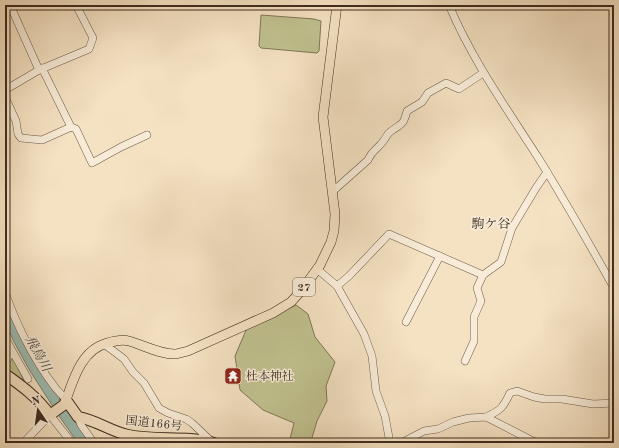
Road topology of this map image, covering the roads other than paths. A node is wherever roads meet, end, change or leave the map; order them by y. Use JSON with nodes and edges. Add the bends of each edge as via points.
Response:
{"nodes":[{"id":1,"x":10,"y":5,"type":"edge"},
{"id":2,"x":76,"y":5,"type":"edge"},
{"id":3,"x":337,"y":5,"type":"edge"},
{"id":4,"x":448,"y":5,"type":"edge"},
{"id":5,"x":40,"y":69,"type":"junction"},
{"id":6,"x":483,"y":73,"type":"junction"},
{"id":7,"x":5,"y":90,"type":"edge"},
{"id":8,"x":5,"y":97,"type":"edge"},
{"id":9,"x":71,"y":127,"type":"junction"},
{"id":10,"x":148,"y":135,"type":"dead end"},
{"id":11,"x":547,"y":172,"type":"junction"},
{"id":12,"x":332,"y":192,"type":"junction"},
{"id":13,"x":440,"y":256,"type":"junction"},
{"id":14,"x":317,"y":269,"type":"junction"},
{"id":15,"x":483,"y":276,"type":"junction"},
{"id":16,"x":337,"y":286,"type":"junction"},
{"id":17,"x":614,"y":288,"type":"edge"},
{"id":18,"x":5,"y":292,"type":"edge"},
{"id":19,"x":406,"y":322,"type":"dead end"},
{"id":20,"x":5,"y":338,"type":"edge"},
{"id":21,"x":104,"y":344,"type":"junction"},
{"id":22,"x":8,"y":354,"type":"edge"},
{"id":23,"x":465,"y":362,"type":"dead end"},
{"id":24,"x":5,"y":365,"type":"edge"},
{"id":25,"x":5,"y":374,"type":"edge"},
{"id":26,"x":28,"y":378,"type":"dead end"},
{"id":27,"x":65,"y":402,"type":"junction"},
{"id":28,"x":614,"y":403,"type":"edge"},
{"id":29,"x":52,"y":414,"type":"junction"},
{"id":30,"x":78,"y":417,"type":"junction"},
{"id":31,"x":486,"y":417,"type":"junction"},
{"id":32,"x":28,"y":443,"type":"edge"},
{"id":33,"x":72,"y":443,"type":"edge"},
{"id":34,"x":94,"y":443,"type":"edge"},
{"id":35,"x":213,"y":443,"type":"edge"},
{"id":36,"x":390,"y":443,"type":"edge"},
{"id":37,"x":401,"y":443,"type":"edge"},
{"id":38,"x":537,"y":443,"type":"edge"}],
"edges":[{"from":1,"to":5,"type":"street"},
{"from":2,"to":5,"type":"street","via":[[93,38],[88,49]]},
{"from":3,"to":12,"type":"main road","number":"27","via":[[323,117]]},
{"from":4,"to":6,"type":"street"},
{"from":5,"to":7,"type":"street"},
{"from":5,"to":9,"type":"street"},
{"from":6,"to":11,"type":"street"},
{"from":6,"to":12,"type":"street","via":[[459,88],[446,83],[428,93],[422,102],[407,111],[404,121],[388,133],[384,141],[371,152],[368,160]]},
{"from":8,"to":9,"type":"street","via":[[21,138],[42,140]]},
{"from":9,"to":10,"type":"street","via":[[76,130],[92,163]]},
{"from":11,"to":15,"type":"street","via":[[512,228],[501,262]]},
{"from":11,"to":17,"type":"street"},
{"from":12,"to":14,"type":"main road","number":"27","via":[[334,231]]},
{"from":13,"to":15,"type":"street"},
{"from":13,"to":16,"type":"street","via":[[389,234]]},
{"from":13,"to":19,"type":"street"},
{"from":14,"to":16,"type":"street"},
{"from":14,"to":21,"type":"main road","number":"27","via":[[291,302],[273,313],[188,351],[166,353],[126,340]]},
{"from":15,"to":23,"type":"street","via":[[478,288],[481,301],[474,317],[474,341]]},
{"from":16,"to":36,"type":"street","via":[[364,334],[372,356],[376,391],[385,416]]},
{"from":18,"to":27,"type":"street","via":[[35,356]]},
{"from":20,"to":22,"type":"street"},
{"from":21,"to":27,"type":"main road","number":"27","via":[[97,346],[86,357]]},
{"from":21,"to":35,"type":"street","via":[[124,359],[144,383],[158,408],[186,419]]},
{"from":22,"to":24,"type":"street"},
{"from":22,"to":26,"type":"street"},
{"from":25,"to":29,"type":"highway","via":[[28,390]]},
{"from":27,"to":29,"type":"highway"},
{"from":27,"to":30,"type":"highway"},
{"from":28,"to":31,"type":"street","via":[[593,404],[545,399],[517,391],[510,393],[504,406],[497,412]]},
{"from":29,"to":32,"type":"street","via":[[28,439]]},
{"from":29,"to":33,"type":"street"},
{"from":30,"to":34,"type":"street"},
{"from":30,"to":35,"type":"highway","name":"国道166号","via":[[127,435]]},
{"from":31,"to":37,"type":"street","via":[[453,422],[438,429],[424,431]]},
{"from":31,"to":38,"type":"street"}]}
